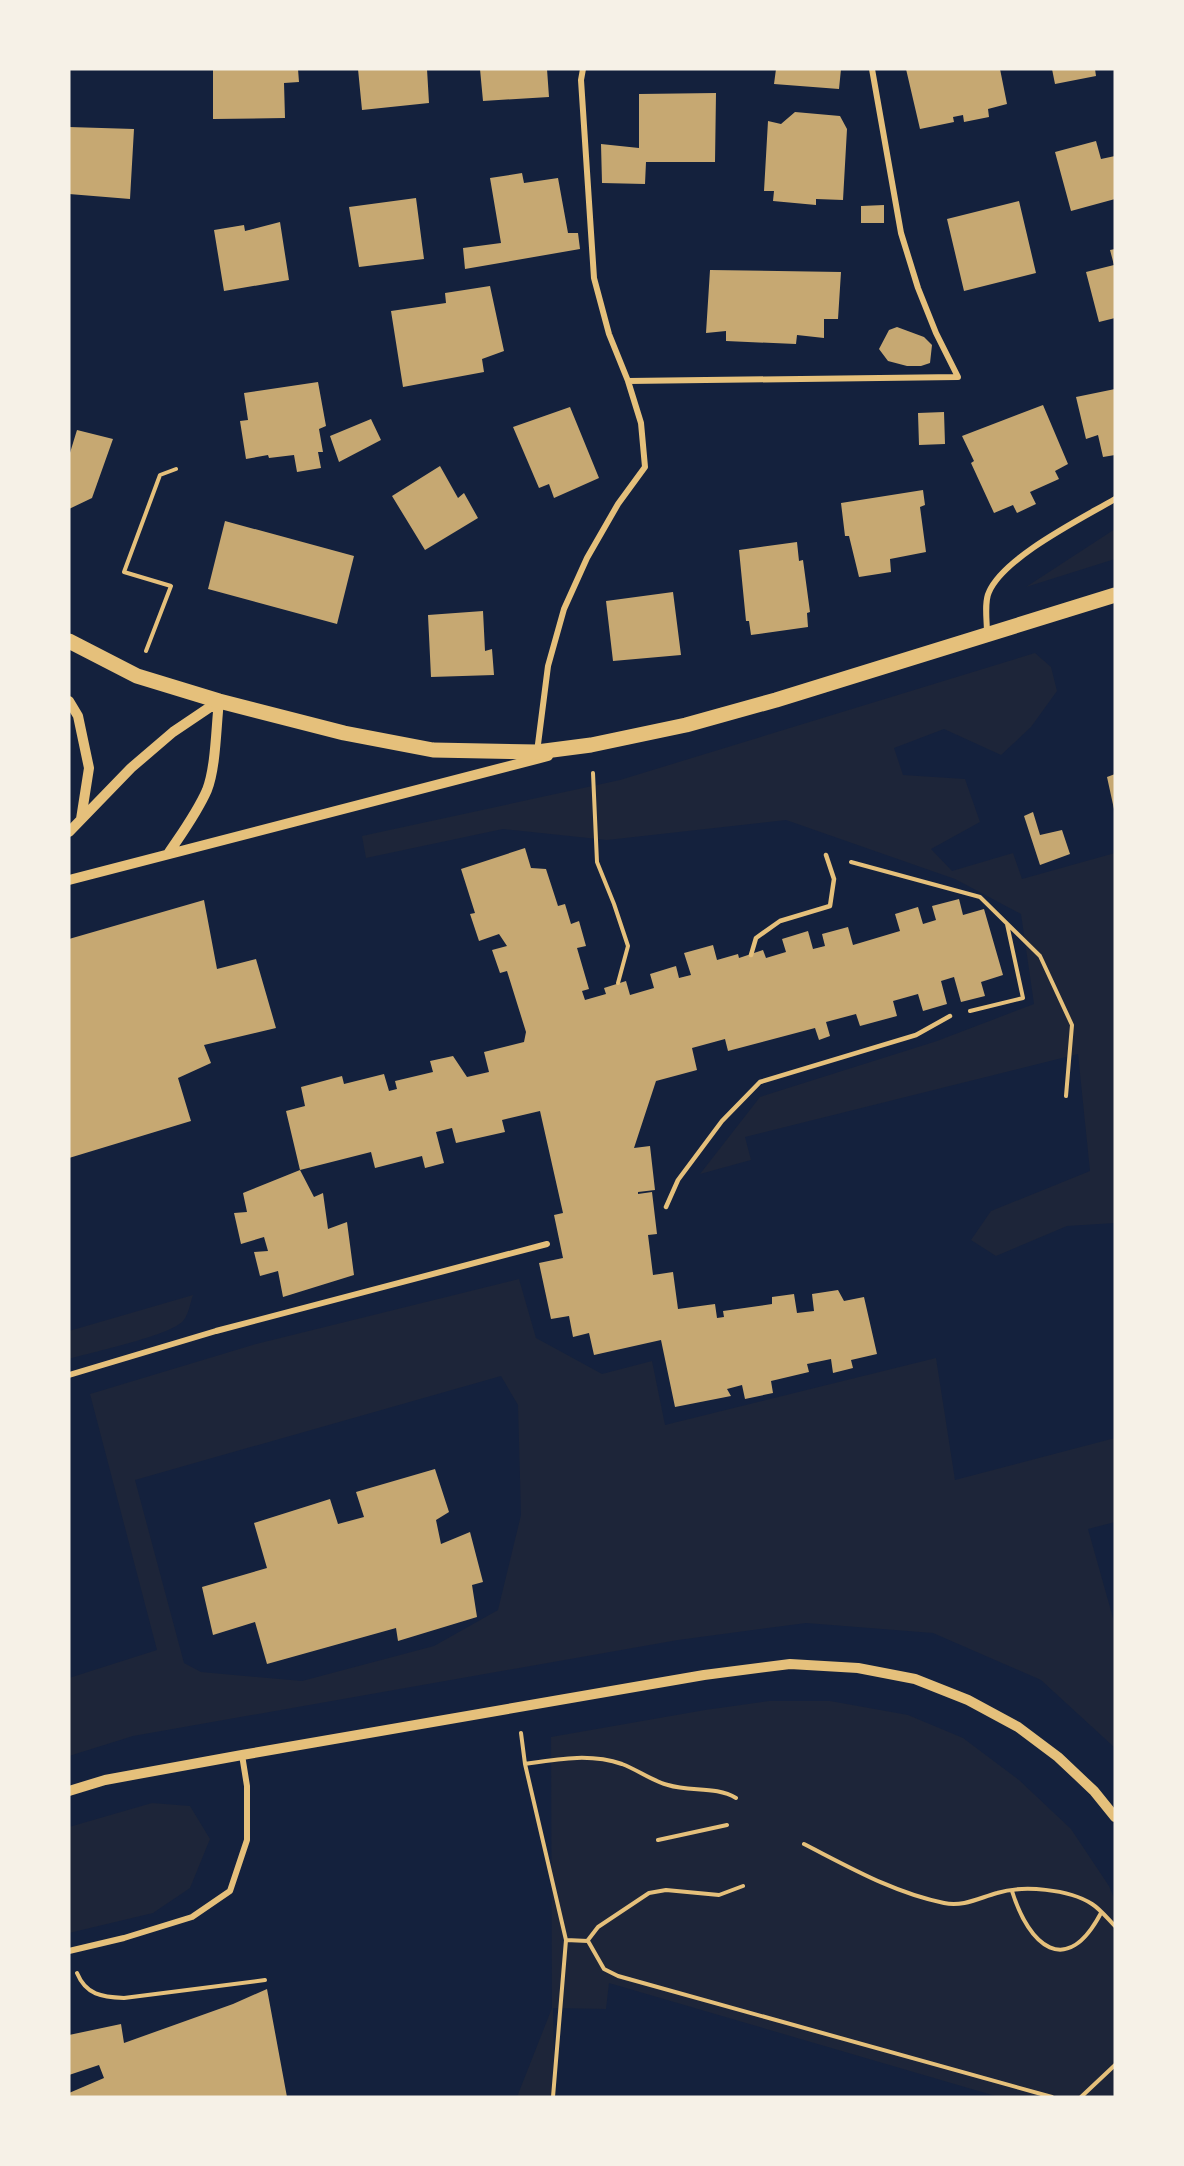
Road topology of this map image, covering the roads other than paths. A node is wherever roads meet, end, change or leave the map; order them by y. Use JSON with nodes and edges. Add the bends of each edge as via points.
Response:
{"nodes":[{"id":1,"x":583,"y":69,"type":"edge"},
{"id":2,"x":872,"y":69,"type":"edge"},
{"id":3,"x":628,"y":381,"type":"junction"},
{"id":4,"x":1115,"y":499,"type":"edge"},
{"id":5,"x":1115,"y":595,"type":"edge"},
{"id":6,"x":987,"y":635,"type":"junction"},
{"id":7,"x":69,"y":641,"type":"edge"},
{"id":8,"x":69,"y":701,"type":"edge"},
{"id":9,"x":219,"y":701,"type":"junction"},
{"id":10,"x":591,"y":745,"type":"junction"},
{"id":11,"x":537,"y":752,"type":"junction"},
{"id":12,"x":81,"y":819,"type":"junction"},
{"id":13,"x":69,"y":832,"type":"edge"},
{"id":14,"x":168,"y":854,"type":"junction"},
{"id":15,"x":826,"y":855,"type":"road end"},
{"id":16,"x":69,"y":880,"type":"edge"},
{"id":17,"x":751,"y":954,"type":"dead end"},
{"id":18,"x":950,"y":1016,"type":"road end"},
{"id":19,"x":666,"y":1207,"type":"dead end"},
{"id":20,"x":547,"y":1244,"type":"dead end"},
{"id":21,"x":69,"y":1375,"type":"edge"},
{"id":22,"x":242,"y":1755,"type":"junction"},
{"id":23,"x":69,"y":1791,"type":"edge"},
{"id":24,"x":1115,"y":1817,"type":"edge"},
{"id":25,"x":70,"y":1951,"type":"edge"}],
"edges":[{"from":1,"to":3,"type":"street","via":[[594,278],[609,334]]},
{"from":2,"to":3,"type":"street","via":[[901,233],[918,288],[958,376]]},
{"from":3,"to":11,"type":"street","via":[[641,423],[645,467],[618,504],[564,609],[548,666]]},
{"from":4,"to":6,"type":"street","via":[[1042,542],[999,575],[987,594]]},
{"from":5,"to":6,"type":"main road"},
{"from":6,"to":10,"type":"main road","via":[[708,719]]},
{"from":7,"to":9,"type":"main road","via":[[137,676]]},
{"from":8,"to":12,"type":"street","via":[[78,716],[89,768]]},
{"from":9,"to":11,"type":"main road","via":[[344,733],[433,750]]},
{"from":9,"to":12,"type":"street","via":[[139,761]]},
{"from":9,"to":14,"type":"street","via":[[208,788]]},
{"from":10,"to":11,"type":"main road"},
{"from":10,"to":14,"type":"street"},
{"from":12,"to":13,"type":"street"},
{"from":14,"to":16,"type":"street"},
{"from":15,"to":17,"type":"lane","via":[[834,879],[830,906],[780,921],[756,938]]},
{"from":18,"to":19,"type":"lane","via":[[916,1035],[760,1082],[722,1121],[684,1171]]},
{"from":20,"to":21,"type":"street","via":[[228,1328]]},
{"from":22,"to":23,"type":"street","via":[[105,1780]]},
{"from":22,"to":24,"type":"street","via":[[704,1675],[790,1664],[858,1668],[915,1679],[968,1700],[1018,1727],[1058,1757]]},
{"from":22,"to":25,"type":"street","via":[[247,1786],[247,1840],[230,1891],[192,1917]]}]}
